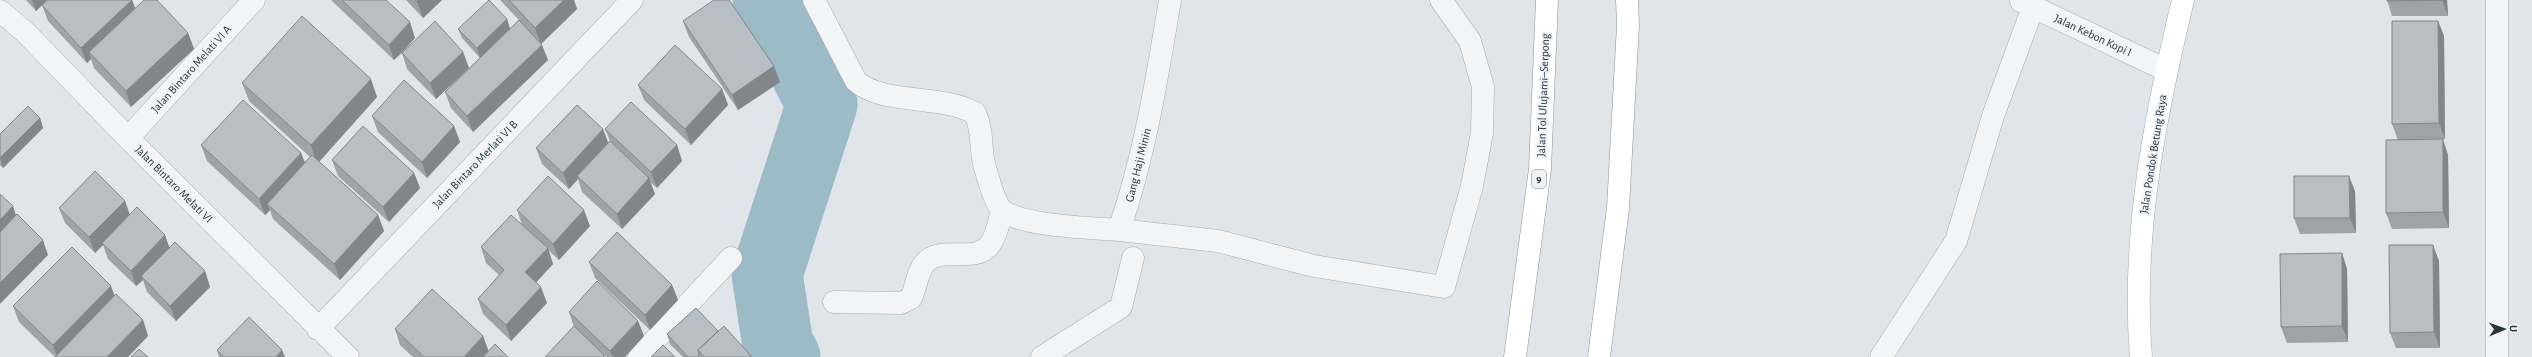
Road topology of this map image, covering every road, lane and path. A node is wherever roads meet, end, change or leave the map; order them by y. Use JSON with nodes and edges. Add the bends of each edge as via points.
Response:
{"nodes":[{"id":1,"x":254,"y":0,"type":"edge"},
{"id":2,"x":632,"y":0,"type":"edge"},
{"id":3,"x":814,"y":0,"type":"edge"},
{"id":4,"x":1170,"y":0,"type":"edge"},
{"id":5,"x":1441,"y":0,"type":"edge"},
{"id":6,"x":1547,"y":0,"type":"edge"},
{"id":7,"x":1627,"y":0,"type":"edge"},
{"id":8,"x":2183,"y":0,"type":"edge"},
{"id":9,"x":2497,"y":0,"type":"edge"},
{"id":10,"x":2026,"y":3,"type":"edge"},
{"id":11,"x":0,"y":11,"type":"edge"},
{"id":12,"x":2166,"y":70,"type":"junction"},
{"id":13,"x":128,"y":138,"type":"junction"},
{"id":14,"x":1002,"y":211,"type":"junction"},
{"id":15,"x":1119,"y":230,"type":"junction"},
{"id":16,"x":731,"y":258,"type":"dead end"},
{"id":17,"x":1133,"y":258,"type":"dead end"},
{"id":18,"x":834,"y":302,"type":"dead end"},
{"id":19,"x":318,"y":329,"type":"junction"},
{"id":20,"x":348,"y":357,"type":"edge"},
{"id":21,"x":639,"y":357,"type":"edge"},
{"id":22,"x":1042,"y":357,"type":"edge"},
{"id":23,"x":1515,"y":357,"type":"edge"},
{"id":24,"x":1599,"y":357,"type":"edge"},
{"id":25,"x":1881,"y":357,"type":"edge"},
{"id":26,"x":2141,"y":357,"type":"edge"},
{"id":27,"x":2497,"y":357,"type":"edge"}],
"edges":[{"from":1,"to":13,"type":"street","name":"Jalan Bintaro Melati VI A"},
{"from":2,"to":19,"type":"street","name":"Jalan Bintaro Merlati VI B"},
{"from":3,"to":14,"type":"street","via":[[856,80],[863,87],[875,92],[948,103],[975,113],[982,129],[984,163]]},
{"from":4,"to":15,"type":"street","name":"Gang Haji Minin","via":[[1152,110],[1134,187]]},
{"from":5,"to":15,"type":"street","via":[[1470,41],[1483,87],[1482,133],[1444,288],[1314,266],[1218,241]]},
{"from":6,"to":23,"type":"main road","name":"Jalan Tol Ulujami–Serpong","number":"9","via":[[1540,169]]},
{"from":7,"to":24,"type":"main road","via":[[1628,25],[1618,208]]},
{"from":8,"to":12,"type":"main road","name":"Jalan Pondok Betung Raya"},
{"from":9,"to":27,"type":"street"},
{"from":10,"to":12,"type":"street","name":"Jalan Kebon Kopi I"},
{"from":10,"to":25,"type":"street","via":[[1956,241]]},
{"from":11,"to":13,"type":"street","name":"Jalan Bintaro Melati VI","via":[[25,32]]},
{"from":12,"to":26,"type":"main road","name":"Jalan Pondok Betung Raya","via":[[2145,188],[2137,309]]},
{"from":13,"to":19,"type":"street","name":"Jalan Bintaro Melati VI"},
{"from":14,"to":15,"type":"street","via":[[1050,225]]},
{"from":14,"to":18,"type":"street","via":[[992,242],[985,249],[975,254],[934,257],[924,264],[911,298],[901,303]]},
{"from":16,"to":21,"type":"street"},
{"from":17,"to":22,"type":"street","via":[[1121,307]]},
{"from":19,"to":20,"type":"street","name":"Jalan Bintaro Melati VI"}]}
